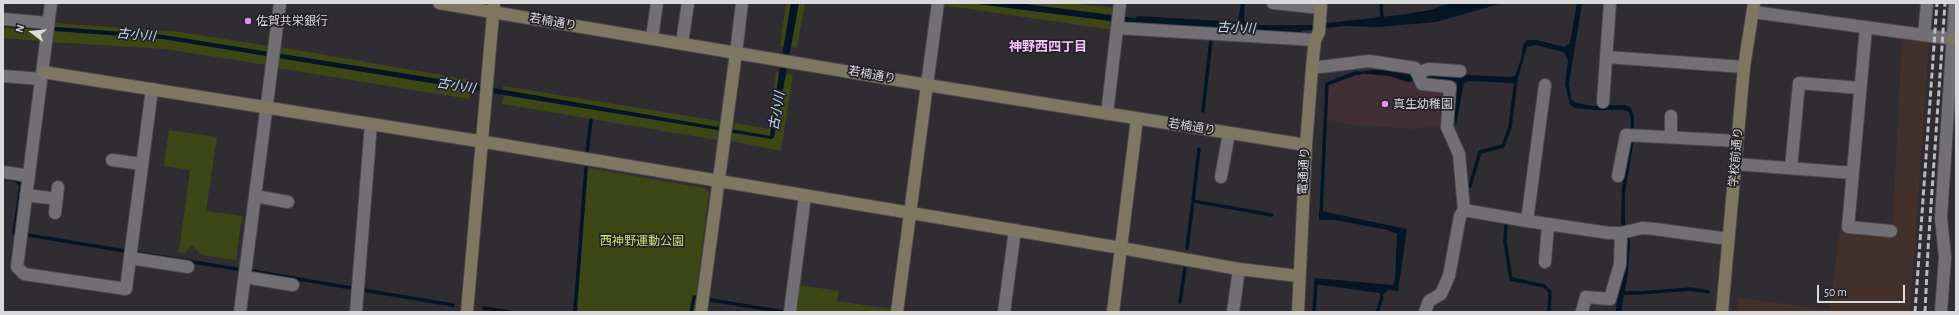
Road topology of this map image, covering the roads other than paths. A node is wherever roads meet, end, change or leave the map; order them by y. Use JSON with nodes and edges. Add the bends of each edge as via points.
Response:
{"nodes":[{"id":1,"x":51,"y":3,"type":"edge"},
{"id":2,"x":280,"y":3,"type":"edge"},
{"id":3,"x":439,"y":3,"type":"edge"},
{"id":4,"x":657,"y":3,"type":"edge"},
{"id":5,"x":688,"y":3,"type":"edge"},
{"id":6,"x":742,"y":3,"type":"edge"},
{"id":7,"x":938,"y":3,"type":"edge"},
{"id":8,"x":1273,"y":3,"type":"edge"},
{"id":9,"x":1610,"y":3,"type":"edge"},
{"id":10,"x":1927,"y":3,"type":"edge"},
{"id":11,"x":1955,"y":3,"type":"edge"},
{"id":12,"x":1321,"y":5,"type":"edge"},
{"id":13,"x":1751,"y":5,"type":"edge"},
{"id":14,"x":493,"y":7,"type":"edge"},
{"id":15,"x":1120,"y":8,"type":"edge"},
{"id":16,"x":3,"y":19,"type":"edge"},
{"id":17,"x":1866,"y":27,"type":"junction"},
{"id":18,"x":48,"y":28,"type":"junction"},
{"id":19,"x":1117,"y":28,"type":"junction"},
{"id":20,"x":1318,"y":31,"type":"junction"},
{"id":21,"x":1924,"y":35,"type":"junction"},
{"id":22,"x":652,"y":38,"type":"junction"},
{"id":23,"x":1954,"y":39,"type":"edge"},
{"id":24,"x":682,"y":43,"type":"junction"},
{"id":25,"x":736,"y":52,"type":"junction"},
{"id":26,"x":1606,"y":57,"type":"junction"},
{"id":27,"x":1312,"y":68,"type":"junction"},
{"id":28,"x":1744,"y":68,"type":"junction"},
{"id":29,"x":1460,"y":71,"type":"dead end"},
{"id":30,"x":42,"y":75,"type":"junction"},
{"id":31,"x":3,"y":76,"type":"edge"},
{"id":32,"x":1420,"y":78,"type":"junction"},
{"id":33,"x":927,"y":85,"type":"junction"},
{"id":34,"x":1545,"y":85,"type":"dead end"},
{"id":35,"x":1860,"y":88,"type":"junction"},
{"id":36,"x":152,"y":89,"type":"junction"},
{"id":37,"x":1603,"y":102,"type":"dead end"},
{"id":38,"x":266,"y":107,"type":"junction"},
{"id":39,"x":1107,"y":114,"type":"junction"},
{"id":40,"x":1671,"y":116,"type":"dead end"},
{"id":41,"x":1137,"y":118,"type":"junction"},
{"id":42,"x":371,"y":124,"type":"junction"},
{"id":43,"x":1229,"y":133,"type":"junction"},
{"id":44,"x":1671,"y":137,"type":"junction"},
{"id":45,"x":1737,"y":140,"type":"junction"},
{"id":46,"x":482,"y":142,"type":"junction"},
{"id":47,"x":1306,"y":145,"type":"junction"},
{"id":48,"x":112,"y":160,"type":"dead end"},
{"id":49,"x":142,"y":164,"type":"junction"},
{"id":50,"x":1735,"y":164,"type":"junction"},
{"id":51,"x":1791,"y":168,"type":"junction"},
{"id":52,"x":3,"y":172,"type":"edge"},
{"id":53,"x":1853,"y":172,"type":"junction"},
{"id":54,"x":29,"y":176,"type":"junction"},
{"id":55,"x":1618,"y":176,"type":"dead end"},
{"id":56,"x":1221,"y":177,"type":"dead end"},
{"id":57,"x":719,"y":181,"type":"junction"},
{"id":58,"x":58,"y":187,"type":"dead end"},
{"id":59,"x":26,"y":195,"type":"junction"},
{"id":60,"x":255,"y":196,"type":"junction"},
{"id":61,"x":805,"y":196,"type":"junction"},
{"id":62,"x":57,"y":199,"type":"junction"},
{"id":63,"x":288,"y":202,"type":"dead end"},
{"id":64,"x":1464,"y":210,"type":"junction"},
{"id":65,"x":910,"y":213,"type":"junction"},
{"id":66,"x":55,"y":214,"type":"dead end"},
{"id":67,"x":1527,"y":221,"type":"junction"},
{"id":68,"x":1548,"y":224,"type":"junction"},
{"id":69,"x":1015,"y":230,"type":"junction"},
{"id":70,"x":1891,"y":231,"type":"dead end"},
{"id":71,"x":1625,"y":232,"type":"junction"},
{"id":72,"x":1728,"y":239,"type":"junction"},
{"id":73,"x":1121,"y":248,"type":"junction"},
{"id":74,"x":130,"y":258,"type":"junction"},
{"id":75,"x":1545,"y":262,"type":"dead end"},
{"id":76,"x":188,"y":267,"type":"dead end"},
{"id":77,"x":1239,"y":269,"type":"junction"},
{"id":78,"x":1298,"y":276,"type":"junction"},
{"id":79,"x":245,"y":277,"type":"junction"},
{"id":80,"x":293,"y":285,"type":"dead end"},
{"id":81,"x":1582,"y":311,"type":"edge"},
{"id":82,"x":240,"y":312,"type":"edge"},
{"id":83,"x":356,"y":312,"type":"edge"},
{"id":84,"x":467,"y":312,"type":"edge"},
{"id":85,"x":701,"y":312,"type":"edge"},
{"id":86,"x":790,"y":312,"type":"edge"},
{"id":87,"x":897,"y":312,"type":"edge"},
{"id":88,"x":1004,"y":312,"type":"edge"},
{"id":89,"x":1113,"y":312,"type":"edge"},
{"id":90,"x":1233,"y":312,"type":"edge"},
{"id":91,"x":1298,"y":312,"type":"edge"},
{"id":92,"x":1425,"y":312,"type":"edge"},
{"id":93,"x":1722,"y":312,"type":"edge"},
{"id":94,"x":1941,"y":312,"type":"edge"}],
"edges":[{"from":1,"to":18,"type":"street"},
{"from":2,"to":38,"type":"street"},
{"from":3,"to":14,"type":"street","name":"若楠通り"},
{"from":4,"to":22,"type":"street"},
{"from":5,"to":24,"type":"street"},
{"from":6,"to":25,"type":"street"},
{"from":7,"to":33,"type":"street"},
{"from":8,"to":12,"type":"street"},
{"from":9,"to":26,"type":"street"},
{"from":10,"to":21,"type":"street"},
{"from":11,"to":23,"type":"street"},
{"from":12,"to":20,"type":"street","name":"電通通り"},
{"from":13,"to":17,"type":"street"},
{"from":13,"to":28,"type":"street","name":"学校前通り"},
{"from":14,"to":22,"type":"street","name":"若楠通り"},
{"from":14,"to":46,"type":"street"},
{"from":15,"to":19,"type":"street"},
{"from":16,"to":18,"type":"street"},
{"from":17,"to":21,"type":"street"},
{"from":17,"to":35,"type":"street"},
{"from":18,"to":30,"type":"street"},
{"from":19,"to":20,"type":"street"},
{"from":19,"to":39,"type":"street"},
{"from":20,"to":27,"type":"street","name":"電通通り"},
{"from":21,"to":23,"type":"street"},
{"from":22,"to":24,"type":"street","name":"若楠通り"},
{"from":23,"to":94,"type":"street","via":[[1941,218],[1945,257]]},
{"from":24,"to":25,"type":"street","name":"若楠通り"},
{"from":25,"to":33,"type":"street","name":"若楠通り"},
{"from":25,"to":57,"type":"street"},
{"from":26,"to":28,"type":"street"},
{"from":26,"to":37,"type":"street"},
{"from":27,"to":32,"type":"street","via":[[1369,61],[1415,68]]},
{"from":27,"to":47,"type":"street","name":"電通通り"},
{"from":28,"to":45,"type":"street","name":"学校前通り"},
{"from":29,"to":32,"type":"street","via":[[1429,69]]},
{"from":30,"to":31,"type":"street"},
{"from":30,"to":36,"type":"street"},
{"from":30,"to":54,"type":"street"},
{"from":32,"to":64,"type":"street","via":[[1450,87],[1447,127],[1459,154]]},
{"from":33,"to":39,"type":"street","name":"若楠通り"},
{"from":33,"to":65,"type":"street"},
{"from":34,"to":67,"type":"street"},
{"from":35,"to":51,"type":"street","via":[[1799,83]]},
{"from":35,"to":53,"type":"street"},
{"from":36,"to":38,"type":"street"},
{"from":36,"to":49,"type":"street"},
{"from":38,"to":42,"type":"street"},
{"from":38,"to":60,"type":"street"},
{"from":39,"to":41,"type":"street","name":"若楠通り"},
{"from":40,"to":44,"type":"street"},
{"from":41,"to":43,"type":"street","name":"若楠通り"},
{"from":41,"to":73,"type":"street"},
{"from":42,"to":46,"type":"street"},
{"from":42,"to":83,"type":"street"},
{"from":43,"to":47,"type":"street","name":"若楠通り"},
{"from":43,"to":56,"type":"street"},
{"from":44,"to":45,"type":"street"},
{"from":44,"to":55,"type":"street","via":[[1632,135]]},
{"from":45,"to":50,"type":"street","name":"学校前通り"},
{"from":46,"to":57,"type":"street"},
{"from":46,"to":84,"type":"street"},
{"from":47,"to":78,"type":"street","name":"電通通り"},
{"from":48,"to":49,"type":"street"},
{"from":49,"to":74,"type":"street"},
{"from":50,"to":51,"type":"street"},
{"from":50,"to":72,"type":"street","name":"学校前通り"},
{"from":51,"to":53,"type":"street"},
{"from":52,"to":54,"type":"street"},
{"from":53,"to":70,"type":"street","via":[[1848,227]]},
{"from":54,"to":59,"type":"street"},
{"from":57,"to":61,"type":"street"},
{"from":57,"to":85,"type":"street"},
{"from":58,"to":62,"type":"street"},
{"from":59,"to":62,"type":"street"},
{"from":59,"to":74,"type":"street","via":[[17,267],[24,274],[126,289]]},
{"from":60,"to":63,"type":"street"},
{"from":60,"to":79,"type":"street"},
{"from":61,"to":65,"type":"street"},
{"from":61,"to":86,"type":"street"},
{"from":62,"to":66,"type":"street"},
{"from":64,"to":67,"type":"street"},
{"from":64,"to":92,"type":"street","via":[[1460,216],[1449,276],[1441,294],[1429,301]]},
{"from":65,"to":69,"type":"street"},
{"from":65,"to":87,"type":"street"},
{"from":67,"to":68,"type":"street"},
{"from":68,"to":71,"type":"street","via":[[1609,233]]},
{"from":68,"to":75,"type":"street"},
{"from":69,"to":73,"type":"street"},
{"from":69,"to":88,"type":"street"},
{"from":71,"to":72,"type":"street","via":[[1654,229]]},
{"from":71,"to":81,"type":"street","via":[[1620,264],[1610,299],[1586,296]]},
{"from":72,"to":93,"type":"street","name":"学校前通り"},
{"from":73,"to":77,"type":"street"},
{"from":73,"to":89,"type":"street"},
{"from":74,"to":76,"type":"street"},
{"from":77,"to":78,"type":"street"},
{"from":77,"to":90,"type":"street"},
{"from":78,"to":91,"type":"street","name":"電通通り"},
{"from":79,"to":80,"type":"street"},
{"from":79,"to":82,"type":"street"}]}
